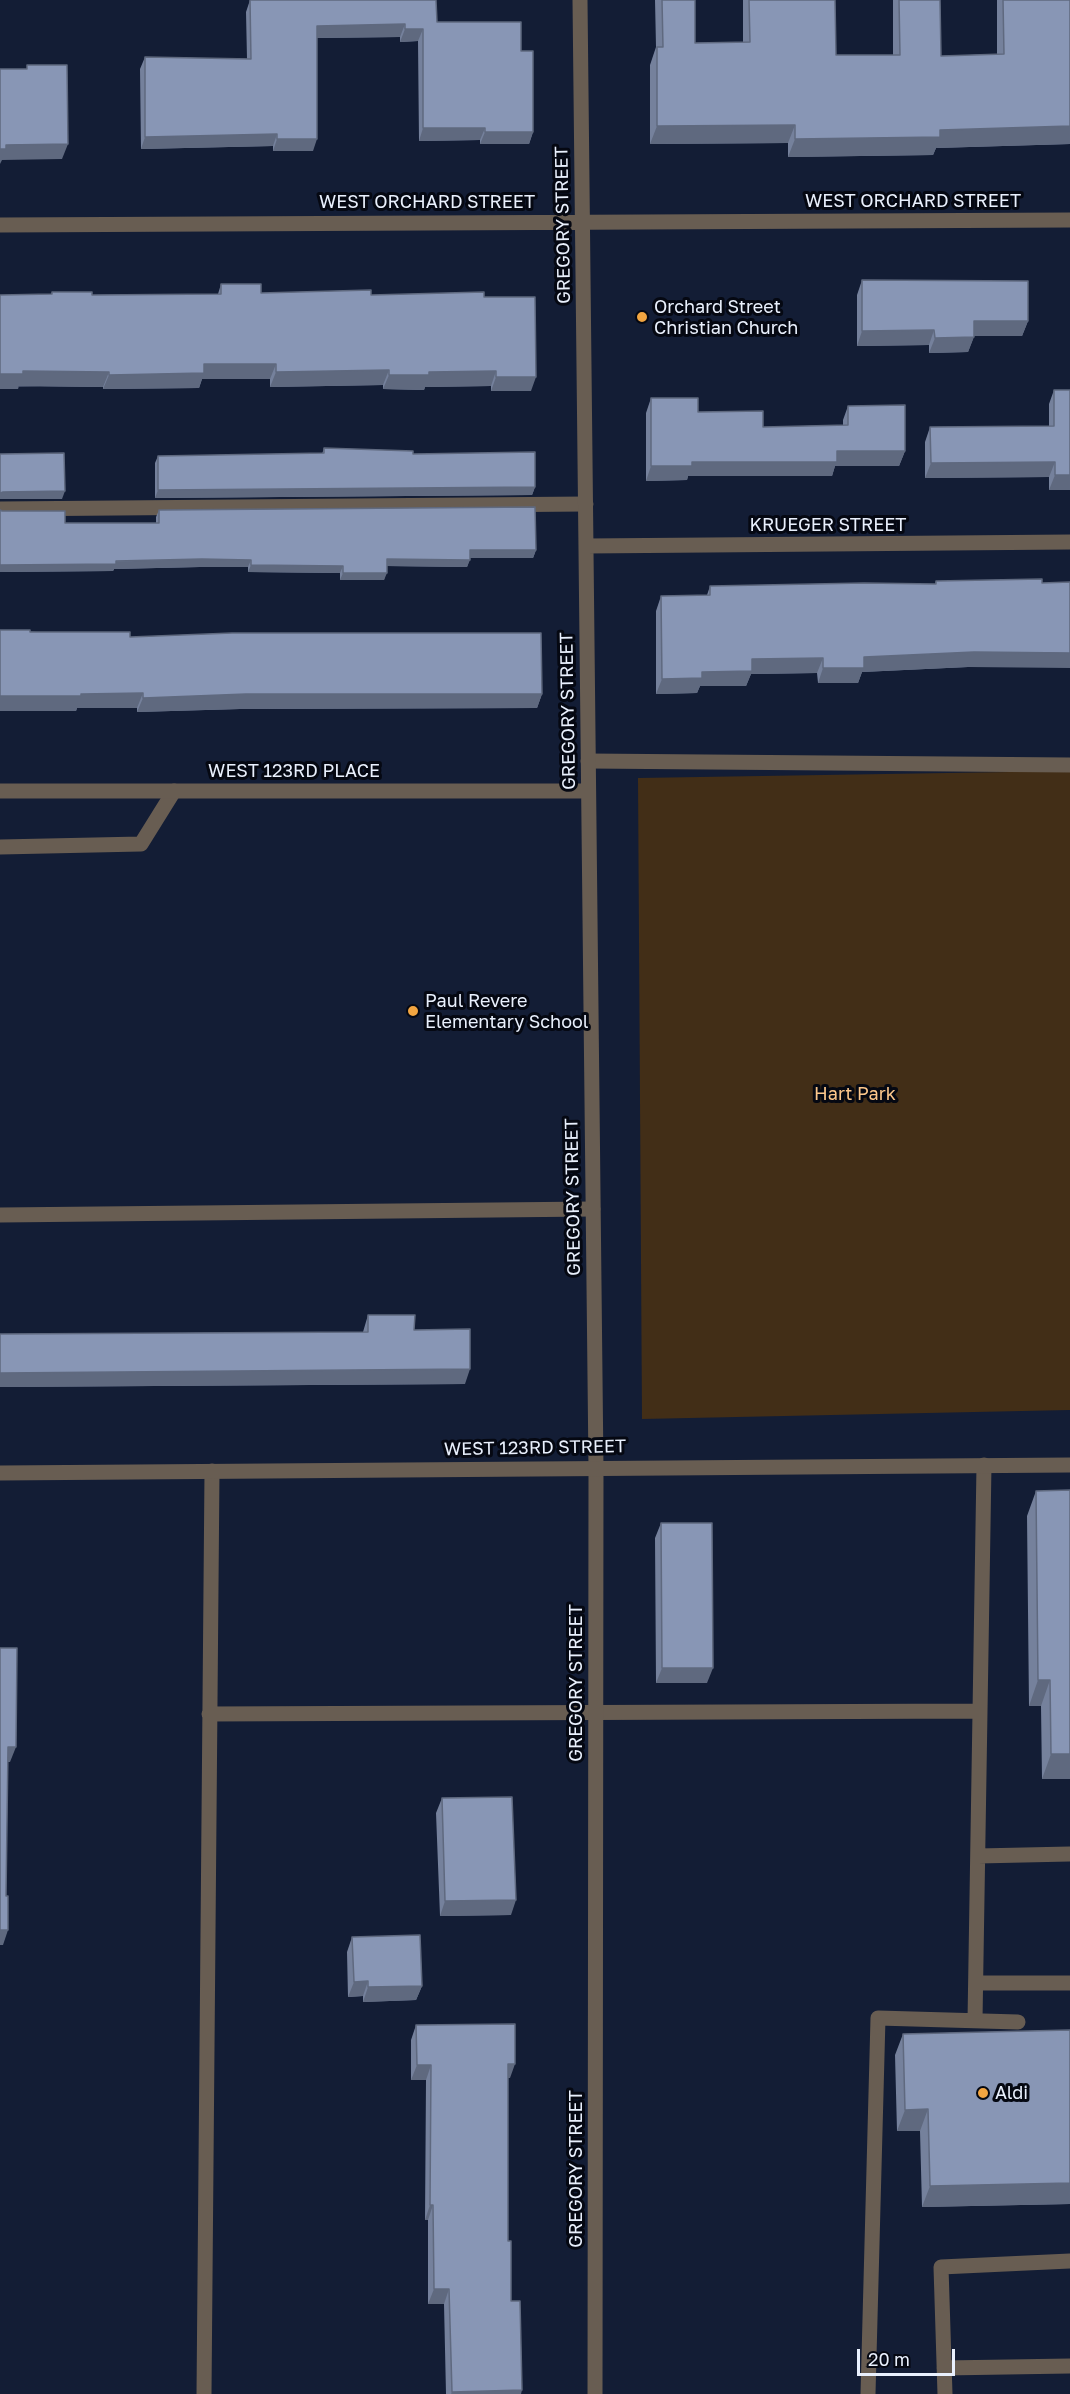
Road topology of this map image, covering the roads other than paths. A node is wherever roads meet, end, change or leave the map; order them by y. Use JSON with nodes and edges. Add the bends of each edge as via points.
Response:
{"nodes":[{"id":1,"x":580,"y":0,"type":"edge"},
{"id":2,"x":1070,"y":220,"type":"edge"},
{"id":3,"x":582,"y":221,"type":"junction"},
{"id":4,"x":0,"y":225,"type":"edge"},
{"id":5,"x":586,"y":504,"type":"junction"},
{"id":6,"x":0,"y":509,"type":"edge"},
{"id":7,"x":1070,"y":542,"type":"edge"},
{"id":8,"x":586,"y":546,"type":"junction"},
{"id":9,"x":588,"y":760,"type":"junction"},
{"id":10,"x":1070,"y":765,"type":"edge"},
{"id":11,"x":588,"y":790,"type":"junction"},
{"id":12,"x":0,"y":791,"type":"edge"},
{"id":13,"x":174,"y":791,"type":"junction"},
{"id":14,"x":0,"y":847,"type":"edge"},
{"id":15,"x":593,"y":1209,"type":"junction"},
{"id":16,"x":0,"y":1215,"type":"edge"},
{"id":17,"x":984,"y":1465,"type":"junction"},
{"id":18,"x":1070,"y":1465,"type":"edge"},
{"id":19,"x":596,"y":1467,"type":"junction"},
{"id":20,"x":212,"y":1471,"type":"junction"},
{"id":21,"x":0,"y":1473,"type":"edge"},
{"id":22,"x":980,"y":1711,"type":"junction"},
{"id":23,"x":596,"y":1713,"type":"junction"},
{"id":24,"x":210,"y":1714,"type":"junction"},
{"id":25,"x":1070,"y":1854,"type":"edge"},
{"id":26,"x":978,"y":1856,"type":"junction"},
{"id":27,"x":976,"y":1983,"type":"junction"},
{"id":28,"x":1070,"y":1983,"type":"edge"},
{"id":29,"x":975,"y":2020,"type":"junction"},
{"id":30,"x":1018,"y":2022,"type":"dead end"},
{"id":31,"x":1070,"y":2261,"type":"edge"},
{"id":32,"x":1070,"y":2366,"type":"edge"},
{"id":33,"x":944,"y":2368,"type":"junction"},
{"id":34,"x":204,"y":2394,"type":"edge"},
{"id":35,"x":596,"y":2394,"type":"edge"},
{"id":36,"x":868,"y":2394,"type":"edge"},
{"id":37,"x":945,"y":2394,"type":"edge"}],
"edges":[{"from":1,"to":3,"type":"street","name":"GREGORY STREET"},
{"from":2,"to":3,"type":"street","name":"WEST ORCHARD STREET"},
{"from":3,"to":4,"type":"street","name":"WEST ORCHARD STREET"},
{"from":3,"to":5,"type":"street","name":"GREGORY STREET"},
{"from":5,"to":6,"type":"street"},
{"from":5,"to":8,"type":"street","name":"GREGORY STREET"},
{"from":7,"to":8,"type":"street","name":"KRUEGER STREET"},
{"from":8,"to":9,"type":"street","name":"GREGORY STREET"},
{"from":9,"to":10,"type":"street"},
{"from":9,"to":11,"type":"street","name":"GREGORY STREET"},
{"from":11,"to":13,"type":"street","name":"WEST 123RD PLACE"},
{"from":11,"to":15,"type":"street","name":"GREGORY STREET"},
{"from":12,"to":13,"type":"street","name":"WEST 123RD PLACE"},
{"from":13,"to":14,"type":"street","via":[[141,844]]},
{"from":15,"to":16,"type":"street"},
{"from":15,"to":19,"type":"street","name":"GREGORY STREET"},
{"from":17,"to":18,"type":"street","name":"WEST 123RD STREET"},
{"from":17,"to":19,"type":"street","name":"WEST 123RD STREET"},
{"from":17,"to":22,"type":"street"},
{"from":19,"to":20,"type":"street","name":"WEST 123RD STREET"},
{"from":19,"to":23,"type":"street","name":"GREGORY STREET"},
{"from":20,"to":21,"type":"street","name":"WEST 123RD STREET"},
{"from":20,"to":24,"type":"street"},
{"from":22,"to":23,"type":"street"},
{"from":22,"to":26,"type":"street"},
{"from":23,"to":24,"type":"street"},
{"from":23,"to":35,"type":"street","name":"GREGORY STREET"},
{"from":24,"to":34,"type":"street"},
{"from":25,"to":26,"type":"street"},
{"from":26,"to":27,"type":"street"},
{"from":27,"to":28,"type":"street"},
{"from":27,"to":29,"type":"street"},
{"from":29,"to":30,"type":"street"},
{"from":29,"to":36,"type":"street","via":[[878,2018]]},
{"from":31,"to":33,"type":"street","via":[[941,2267]]},
{"from":32,"to":33,"type":"street"},
{"from":33,"to":37,"type":"street"}]}
